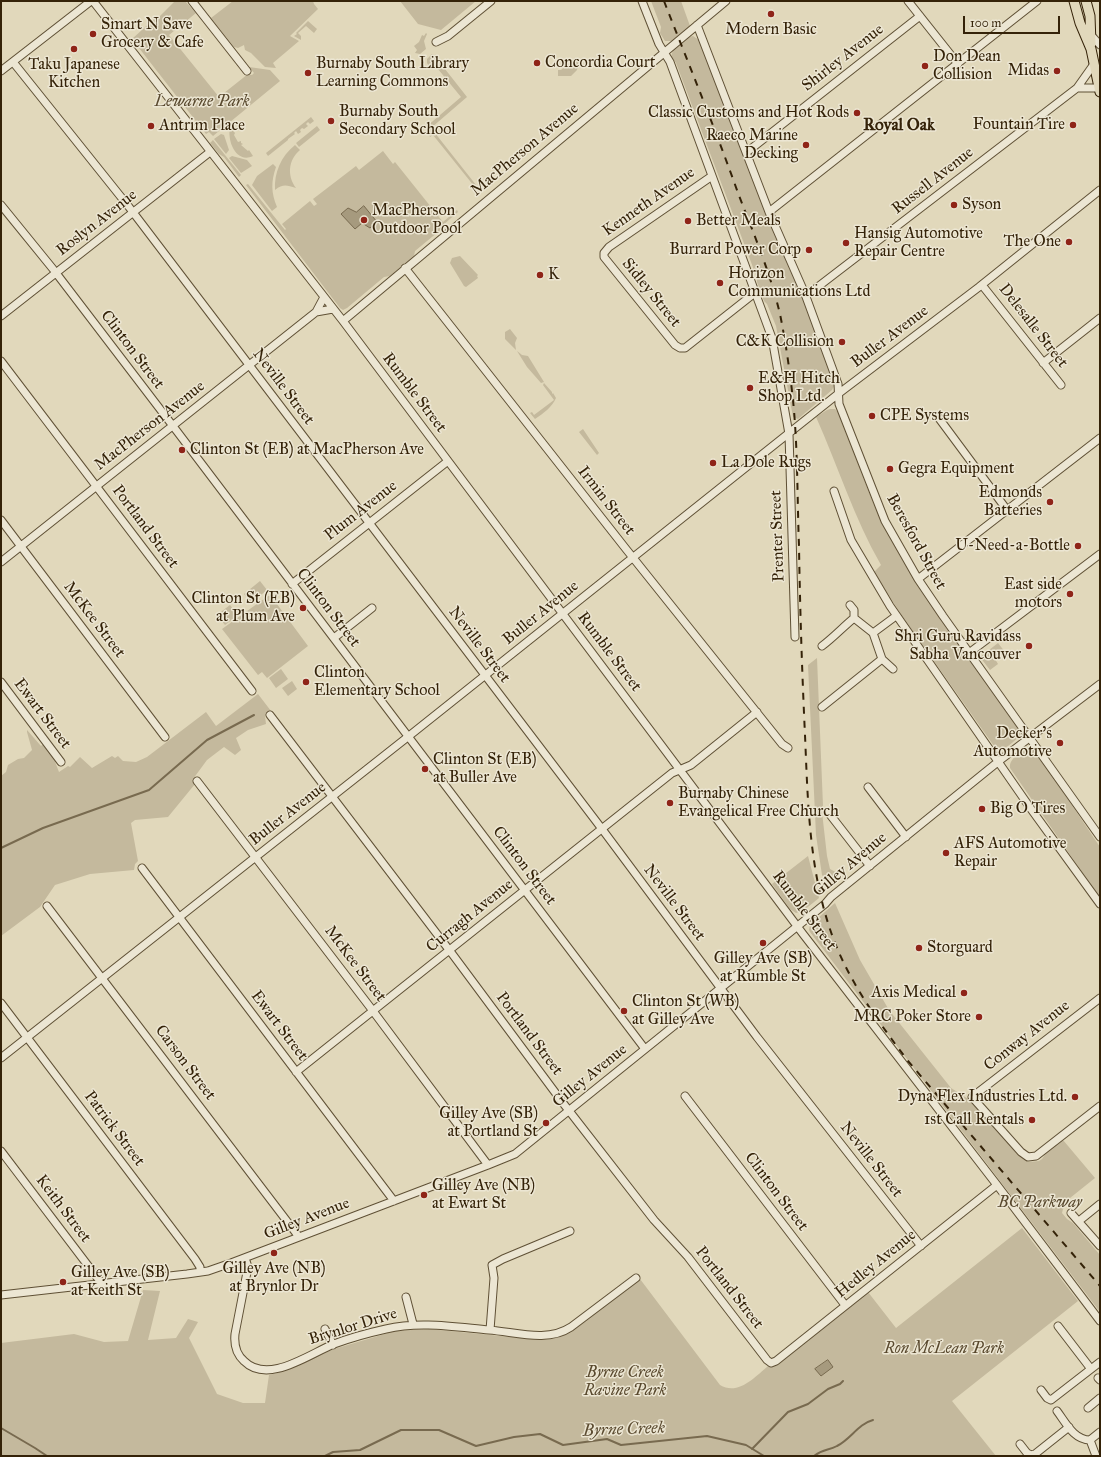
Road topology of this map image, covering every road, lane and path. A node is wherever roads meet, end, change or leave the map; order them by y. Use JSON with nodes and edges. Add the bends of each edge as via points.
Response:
{"nodes":[{"id":1,"x":92,"y":1,"type":"edge"},
{"id":2,"x":192,"y":1,"type":"edge"},
{"id":3,"x":491,"y":1,"type":"edge"},
{"id":4,"x":642,"y":1,"type":"edge"},
{"id":5,"x":726,"y":1,"type":"edge"},
{"id":6,"x":908,"y":1,"type":"edge"},
{"id":7,"x":1037,"y":1,"type":"edge"},
{"id":8,"x":1074,"y":1,"type":"edge"},
{"id":9,"x":1086,"y":1,"type":"edge"},
{"id":10,"x":920,"y":16,"type":"junction"},
{"id":11,"x":1080,"y":23,"type":"junction"},
{"id":12,"x":697,"y":25,"type":"junction"},
{"id":13,"x":1091,"y":35,"type":"junction"},
{"id":14,"x":436,"y":42,"type":"dead end"},
{"id":15,"x":1100,"y":45,"type":"edge"},
{"id":16,"x":1091,"y":49,"type":"junction"},
{"id":17,"x":665,"y":52,"type":"junction"},
{"id":18,"x":12,"y":62,"type":"junction"},
{"id":19,"x":958,"y":64,"type":"junction"},
{"id":20,"x":1094,"y":64,"type":"junction"},
{"id":21,"x":1,"y":71,"type":"edge"},
{"id":22,"x":247,"y":71,"type":"dead end"},
{"id":23,"x":1077,"y":88,"type":"junction"},
{"id":24,"x":1100,"y":90,"type":"edge"},
{"id":25,"x":210,"y":152,"type":"junction"},
{"id":26,"x":747,"y":152,"type":"junction"},
{"id":27,"x":712,"y":176,"type":"junction"},
{"id":28,"x":1100,"y":190,"type":"edge"},
{"id":29,"x":1,"y":204,"type":"edge"},
{"id":30,"x":769,"y":212,"type":"junction"},
{"id":31,"x":133,"y":213,"type":"junction"},
{"id":32,"x":604,"y":253,"type":"joint"},
{"id":33,"x":405,"y":268,"type":"junction"},
{"id":34,"x":56,"y":273,"type":"junction"},
{"id":35,"x":982,"y":285,"type":"junction"},
{"id":36,"x":756,"y":292,"type":"junction"},
{"id":37,"x":805,"y":294,"type":"junction"},
{"id":38,"x":324,"y":297,"type":"junction"},
{"id":39,"x":333,"y":309,"type":"junction"},
{"id":40,"x":316,"y":312,"type":"junction"},
{"id":41,"x":1,"y":316,"type":"edge"},
{"id":42,"x":1100,"y":318,"type":"edge"},
{"id":43,"x":343,"y":321,"type":"junction"},
{"id":44,"x":1,"y":361,"type":"edge"},
{"id":45,"x":1044,"y":363,"type":"junction"},
{"id":46,"x":249,"y":366,"type":"junction"},
{"id":47,"x":1061,"y":386,"type":"dead end"},
{"id":48,"x":838,"y":394,"type":"junction"},
{"id":49,"x":938,"y":417,"type":"dead end"},
{"id":50,"x":173,"y":426,"type":"junction"},
{"id":51,"x":789,"y":434,"type":"junction"},
{"id":52,"x":1100,"y":438,"type":"edge"},
{"id":53,"x":448,"y":461,"type":"junction"},
{"id":54,"x":97,"y":486,"type":"junction"},
{"id":55,"x":834,"y":491,"type":"dead end"},
{"id":56,"x":1007,"y":510,"type":"junction"},
{"id":57,"x":1,"y":520,"type":"edge"},
{"id":58,"x":369,"y":523,"type":"junction"},
{"id":59,"x":21,"y":546,"type":"junction"},
{"id":60,"x":1100,"y":554,"type":"edge"},
{"id":61,"x":634,"y":558,"type":"junction"},
{"id":62,"x":1,"y":562,"type":"edge"},
{"id":63,"x":918,"y":579,"type":"junction"},
{"id":64,"x":292,"y":584,"type":"junction"},
{"id":65,"x":850,"y":605,"type":"dead end"},
{"id":66,"x":372,"y":608,"type":"dead end"},
{"id":67,"x":562,"y":614,"type":"junction"},
{"id":68,"x":896,"y":616,"type":"junction"},
{"id":69,"x":854,"y":618,"type":"junction"},
{"id":70,"x":873,"y":634,"type":"junction"},
{"id":71,"x":795,"y":637,"type":"dead end"},
{"id":72,"x":334,"y":638,"type":"junction"},
{"id":73,"x":822,"y":646,"type":"dead end"},
{"id":74,"x":969,"y":653,"type":"junction"},
{"id":75,"x":882,"y":659,"type":"junction"},
{"id":76,"x":893,"y":669,"type":"dead end"},
{"id":77,"x":485,"y":677,"type":"junction"},
{"id":78,"x":1,"y":682,"type":"edge"},
{"id":79,"x":1100,"y":684,"type":"edge"},
{"id":80,"x":252,"y":691,"type":"dead end"},
{"id":81,"x":822,"y":707,"type":"dead end"},
{"id":82,"x":757,"y":712,"type":"junction"},
{"id":83,"x":270,"y":715,"type":"dead end"},
{"id":84,"x":165,"y":737,"type":"dead end"},
{"id":85,"x":408,"y":737,"type":"junction"},
{"id":86,"x":1030,"y":738,"type":"junction"},
{"id":87,"x":788,"y":748,"type":"dead end"},
{"id":88,"x":999,"y":761,"type":"junction"},
{"id":89,"x":61,"y":762,"type":"dead end"},
{"id":90,"x":679,"y":770,"type":"junction"},
{"id":91,"x":197,"y":781,"type":"dead end"},
{"id":92,"x":868,"y":787,"type":"dead end"},
{"id":93,"x":332,"y":797,"type":"junction"},
{"id":94,"x":828,"y":812,"type":"dead end"},
{"id":95,"x":602,"y":829,"type":"junction"},
{"id":96,"x":906,"y":837,"type":"junction"},
{"id":97,"x":1100,"y":837,"type":"edge"},
{"id":98,"x":256,"y":857,"type":"junction"},
{"id":99,"x":870,"y":866,"type":"junction"},
{"id":100,"x":142,"y":868,"type":"dead end"},
{"id":101,"x":525,"y":890,"type":"junction"},
{"id":102,"x":1100,"y":904,"type":"edge"},
{"id":103,"x":47,"y":906,"type":"dead end"},
{"id":104,"x":180,"y":918,"type":"junction"},
{"id":105,"x":797,"y":926,"type":"junction"},
{"id":106,"x":449,"y":950,"type":"junction"},
{"id":107,"x":103,"y":978,"type":"junction"},
{"id":108,"x":721,"y":988,"type":"junction"},
{"id":109,"x":1100,"y":998,"type":"edge"},
{"id":110,"x":1,"y":1003,"type":"edge"},
{"id":111,"x":373,"y":1011,"type":"junction"},
{"id":112,"x":27,"y":1038,"type":"junction"},
{"id":113,"x":645,"y":1049,"type":"junction"},
{"id":114,"x":1,"y":1058,"type":"edge"},
{"id":115,"x":296,"y":1072,"type":"junction"},
{"id":116,"x":685,"y":1096,"type":"dead end"},
{"id":117,"x":1100,"y":1106,"type":"edge"},
{"id":118,"x":570,"y":1111,"type":"junction"},
{"id":119,"x":1,"y":1151,"type":"edge"},
{"id":120,"x":488,"y":1165,"type":"junction"},
{"id":121,"x":997,"y":1185,"type":"junction"},
{"id":122,"x":394,"y":1201,"type":"junction"},
{"id":123,"x":1100,"y":1204,"type":"edge"},
{"id":124,"x":1071,"y":1213,"type":"dead end"},
{"id":125,"x":1079,"y":1221,"type":"junction"},
{"id":126,"x":570,"y":1231,"type":"dead end"},
{"id":127,"x":299,"y":1237,"type":"junction"},
{"id":128,"x":920,"y":1246,"type":"junction"},
{"id":129,"x":1100,"y":1246,"type":"edge"},
{"id":130,"x":245,"y":1258,"type":"junction"},
{"id":131,"x":200,"y":1272,"type":"junction"},
{"id":132,"x":636,"y":1278,"type":"dead end"},
{"id":133,"x":102,"y":1284,"type":"junction"},
{"id":134,"x":1,"y":1295,"type":"edge"},
{"id":135,"x":406,"y":1297,"type":"dead end"},
{"id":136,"x":845,"y":1306,"type":"junction"},
{"id":137,"x":1100,"y":1321,"type":"edge"},
{"id":138,"x":413,"y":1324,"type":"junction"},
{"id":139,"x":1058,"y":1326,"type":"dead end"},
{"id":140,"x":325,"y":1329,"type":"dead end"},
{"id":141,"x":490,"y":1330,"type":"junction"},
{"id":142,"x":333,"y":1344,"type":"junction"},
{"id":143,"x":1100,"y":1362,"type":"edge"},
{"id":144,"x":771,"y":1363,"type":"joint"},
{"id":145,"x":1091,"y":1369,"type":"junction"},
{"id":146,"x":1041,"y":1390,"type":"dead end"},
{"id":147,"x":1100,"y":1398,"type":"edge"},
{"id":148,"x":1088,"y":1408,"type":"dead end"},
{"id":149,"x":1057,"y":1411,"type":"dead end"},
{"id":150,"x":1069,"y":1427,"type":"junction"},
{"id":151,"x":1100,"y":1432,"type":"edge"},
{"id":152,"x":1090,"y":1440,"type":"junction"},
{"id":153,"x":1020,"y":1444,"type":"dead end"},
{"id":154,"x":1035,"y":1455,"type":"edge"},
{"id":155,"x":1096,"y":1456,"type":"edge"}],
"edges":[{"from":1,"to":18,"type":"street"},
{"from":1,"to":25,"type":"street","name":"Rumble Street"},
{"from":2,"to":22,"type":"street"},
{"from":3,"to":14,"type":"street","via":[[448,36]]},
{"from":4,"to":17,"type":"street","via":[[659,44]]},
{"from":5,"to":12,"type":"street","name":"MacPherson Avenue"},
{"from":6,"to":10,"type":"street"},
{"from":7,"to":19,"type":"street"},
{"from":8,"to":11,"type":"main road"},
{"from":9,"to":13,"type":"main road"},
{"from":10,"to":19,"type":"street"},
{"from":10,"to":26,"type":"street","name":"Shirley Avenue"},
{"from":11,"to":13,"type":"main road"},
{"from":11,"to":16,"type":"main road"},
{"from":12,"to":17,"type":"street","name":"MacPherson Avenue"},
{"from":12,"to":26,"type":"street","name":"Beresford Street"},
{"from":13,"to":15,"type":"street"},
{"from":13,"to":16,"type":"main road"},
{"from":16,"to":20,"type":"main road"},
{"from":17,"to":27,"type":"street"},
{"from":17,"to":33,"type":"street","name":"MacPherson Avenue"},
{"from":18,"to":21,"type":"street"},
{"from":18,"to":31,"type":"street","name":"Neville Street"},
{"from":19,"to":30,"type":"street"},
{"from":20,"to":23,"type":"street","name":"Russell Avenue"},
{"from":20,"to":24,"type":"main road"},
{"from":23,"to":24,"type":"street"},
{"from":23,"to":37,"type":"street","name":"Russell Avenue"},
{"from":25,"to":31,"type":"street","name":"Roslyn Avenue"},
{"from":25,"to":38,"type":"street","name":"Rumble Street"},
{"from":26,"to":30,"type":"street","name":"Beresford Street"},
{"from":27,"to":32,"type":"street","name":"Kenneth Avenue","via":[[632,230]]},
{"from":27,"to":36,"type":"street"},
{"from":28,"to":35,"type":"street","name":"Buller Avenue"},
{"from":29,"to":34,"type":"street","name":"Clinton Street"},
{"from":30,"to":37,"type":"street","name":"Beresford Street"},
{"from":31,"to":34,"type":"street","name":"Roslyn Avenue"},
{"from":31,"to":46,"type":"street","name":"Neville Street"},
{"from":32,"to":36,"type":"street","name":"Sidley Street","via":[[604,257],[641,304],[680,348],[685,348]]},
{"from":33,"to":43,"type":"street","name":"MacPherson Avenue"},
{"from":33,"to":61,"type":"street","name":"Irmin Street"},
{"from":34,"to":41,"type":"street","name":"Roslyn Avenue"},
{"from":34,"to":50,"type":"street","name":"Clinton Street"},
{"from":35,"to":45,"type":"street","name":"Delesalle Street"},
{"from":35,"to":48,"type":"street","name":"Buller Avenue"},
{"from":36,"to":51,"type":"street","via":[[772,338]]},
{"from":37,"to":48,"type":"street","name":"Beresford Street","via":[[838,384]]},
{"from":38,"to":39,"type":"street","name":"Rumble Street"},
{"from":38,"to":40,"type":"street","name":"MacPherson Avenue"},
{"from":39,"to":40,"type":"street","name":"MacPherson Avenue"},
{"from":39,"to":43,"type":"street","name":"Rumble Street"},
{"from":40,"to":46,"type":"street","name":"MacPherson Avenue"},
{"from":42,"to":45,"type":"street"},
{"from":43,"to":53,"type":"street","name":"Rumble Street"},
{"from":44,"to":54,"type":"street","name":"Portland Street"},
{"from":45,"to":47,"type":"street","name":"Delesalle Street"},
{"from":46,"to":50,"type":"street","name":"MacPherson Avenue"},
{"from":46,"to":58,"type":"street","name":"Neville Street"},
{"from":48,"to":51,"type":"street","name":"Buller Avenue"},
{"from":48,"to":63,"type":"street","name":"Beresford Street","via":[[839,404],[885,521]]},
{"from":49,"to":56,"type":"street"},
{"from":50,"to":54,"type":"street","name":"MacPherson Avenue"},
{"from":50,"to":64,"type":"street","name":"Clinton Street"},
{"from":51,"to":61,"type":"street","name":"Buller Avenue"},
{"from":51,"to":71,"type":"street","name":"Prenter Street"},
{"from":52,"to":56,"type":"street"},
{"from":53,"to":58,"type":"street","name":"Plum Avenue"},
{"from":53,"to":67,"type":"street","name":"Rumble Street"},
{"from":54,"to":59,"type":"street","name":"MacPherson Avenue"},
{"from":54,"to":80,"type":"street","name":"Portland Street"},
{"from":55,"to":68,"type":"street","via":[[851,540]]},
{"from":56,"to":63,"type":"street"},
{"from":57,"to":59,"type":"street","name":"McKee Street"},
{"from":58,"to":64,"type":"street","name":"Plum Avenue"},
{"from":58,"to":77,"type":"street","name":"Neville Street"},
{"from":59,"to":62,"type":"street","name":"MacPherson Avenue"},
{"from":59,"to":84,"type":"street","name":"McKee Street"},
{"from":60,"to":74,"type":"street"},
{"from":61,"to":67,"type":"street","name":"Buller Avenue"},
{"from":61,"to":82,"type":"street","name":"Irmin Street"},
{"from":63,"to":74,"type":"street","name":"Beresford Street"},
{"from":64,"to":72,"type":"street","name":"Clinton Street"},
{"from":65,"to":69,"type":"street","via":[[854,610]]},
{"from":66,"to":72,"type":"street"},
{"from":67,"to":77,"type":"street","name":"Buller Avenue"},
{"from":67,"to":90,"type":"street","name":"Rumble Street"},
{"from":68,"to":70,"type":"street"},
{"from":68,"to":88,"type":"street"},
{"from":69,"to":70,"type":"street"},
{"from":69,"to":73,"type":"street"},
{"from":70,"to":75,"type":"street"},
{"from":72,"to":85,"type":"street","name":"Clinton Street"},
{"from":74,"to":86,"type":"street","name":"Beresford Street"},
{"from":75,"to":76,"type":"street"},
{"from":75,"to":81,"type":"street"},
{"from":77,"to":85,"type":"street","name":"Buller Avenue"},
{"from":77,"to":95,"type":"street","name":"Neville Street"},
{"from":78,"to":89,"type":"street","name":"Ewart Street"},
{"from":79,"to":86,"type":"street","name":"Gilley Avenue"},
{"from":82,"to":87,"type":"street","name":"Irmin Street"},
{"from":82,"to":90,"type":"street","name":"Curragh Avenue","via":[[691,765]]},
{"from":83,"to":93,"type":"street","name":"Portland Street"},
{"from":85,"to":93,"type":"street","name":"Buller Avenue"},
{"from":85,"to":101,"type":"street","name":"Clinton Street"},
{"from":86,"to":88,"type":"street","name":"Gilley Avenue"},
{"from":86,"to":97,"type":"street","name":"Beresford Street"},
{"from":88,"to":96,"type":"street","name":"Gilley Avenue"},
{"from":88,"to":102,"type":"street"},
{"from":90,"to":95,"type":"street","name":"Curragh Avenue","via":[[672,772]]},
{"from":90,"to":105,"type":"street","name":"Rumble Street"},
{"from":91,"to":98,"type":"street","name":"McKee Street"},
{"from":92,"to":96,"type":"street"},
{"from":93,"to":98,"type":"street","name":"Buller Avenue"},
{"from":93,"to":106,"type":"street","name":"Portland Street"},
{"from":94,"to":99,"type":"street"},
{"from":95,"to":101,"type":"street","name":"Curragh Avenue"},
{"from":95,"to":108,"type":"street","name":"Neville Street"},
{"from":96,"to":99,"type":"street","name":"Gilley Avenue"},
{"from":98,"to":104,"type":"street","name":"Buller Avenue"},
{"from":98,"to":111,"type":"street","name":"McKee Street"},
{"from":99,"to":105,"type":"street","name":"Gilley Avenue"},
{"from":100,"to":104,"type":"street","name":"Ewart Street"},
{"from":101,"to":106,"type":"street","name":"Curragh Avenue"},
{"from":101,"to":113,"type":"street","name":"Clinton Street"},
{"from":103,"to":107,"type":"street","name":"Carson Street"},
{"from":104,"to":107,"type":"street","name":"Buller Avenue"},
{"from":104,"to":115,"type":"street","name":"Ewart Street"},
{"from":105,"to":108,"type":"street","name":"Gilley Avenue"},
{"from":105,"to":121,"type":"street","name":"Rumble Street"},
{"from":106,"to":111,"type":"street","name":"Curragh Avenue"},
{"from":106,"to":118,"type":"street","name":"Portland Street"},
{"from":107,"to":112,"type":"street","name":"Buller Avenue"},
{"from":107,"to":127,"type":"street","name":"Carson Street"},
{"from":108,"to":113,"type":"street","name":"Gilley Avenue"},
{"from":108,"to":128,"type":"street","name":"Neville Street"},
{"from":109,"to":117,"type":"street","name":"Conway Avenue","via":[[972,1097],[1028,1157],[1036,1156]]},
{"from":110,"to":112,"type":"street","name":"Patrick Street"},
{"from":111,"to":115,"type":"street","name":"Curragh Avenue"},
{"from":111,"to":120,"type":"street","name":"McKee Street"},
{"from":112,"to":114,"type":"street","name":"Buller Avenue"},
{"from":112,"to":131,"type":"street","name":"Patrick Street","via":[[191,1254],[200,1267]]},
{"from":113,"to":118,"type":"street","name":"Gilley Avenue"},
{"from":115,"to":122,"type":"street","name":"Ewart Street"},
{"from":116,"to":136,"type":"street","name":"Clinton Street"},
{"from":118,"to":120,"type":"street","name":"Gilley Avenue","via":[[519,1151]]},
{"from":118,"to":144,"type":"street","name":"Portland Street","via":[[654,1220],[688,1257]]},
{"from":119,"to":133,"type":"street","name":"Keith Street"},
{"from":120,"to":122,"type":"street","name":"Gilley Avenue"},
{"from":121,"to":128,"type":"street","name":"Hedley Avenue"},
{"from":121,"to":137,"type":"street","name":"Rumble Street"},
{"from":122,"to":127,"type":"street","name":"Gilley Avenue"},
{"from":123,"to":125,"type":"street"},
{"from":124,"to":125,"type":"street"},
{"from":125,"to":129,"type":"street"},
{"from":126,"to":141,"type":"street","via":[[492,1265],[494,1278]]},
{"from":127,"to":130,"type":"street","name":"Gilley Avenue"},
{"from":128,"to":136,"type":"street","name":"Hedley Avenue"},
{"from":130,"to":131,"type":"street","name":"Gilley Avenue"},
{"from":130,"to":142,"type":"street","name":"Brynlor Drive","via":[[248,1267],[234,1338],[235,1348],[245,1362],[259,1369],[274,1370]]},
{"from":131,"to":133,"type":"street","name":"Gilley Avenue"},
{"from":132,"to":141,"type":"street","name":"Brynlor Drive","via":[[560,1333],[543,1336]]},
{"from":133,"to":134,"type":"street","name":"Gilley Avenue"},
{"from":135,"to":138,"type":"street"},
{"from":136,"to":144,"type":"street","name":"Hedley Avenue"},
{"from":138,"to":141,"type":"street","name":"Brynlor Drive"},
{"from":138,"to":142,"type":"street","name":"Brynlor Drive"},
{"from":139,"to":145,"type":"street"},
{"from":140,"to":142,"type":"street"},
{"from":143,"to":145,"type":"street"},
{"from":145,"to":146,"type":"street","via":[[1051,1400]]},
{"from":147,"to":148,"type":"street"},
{"from":149,"to":150,"type":"street"},
{"from":150,"to":152,"type":"street","via":[[1078,1437]]},
{"from":150,"to":154,"type":"street"},
{"from":151,"to":152,"type":"street"},
{"from":152,"to":155,"type":"street"},
{"from":153,"to":154,"type":"street","via":[[1027,1453]]}]}
